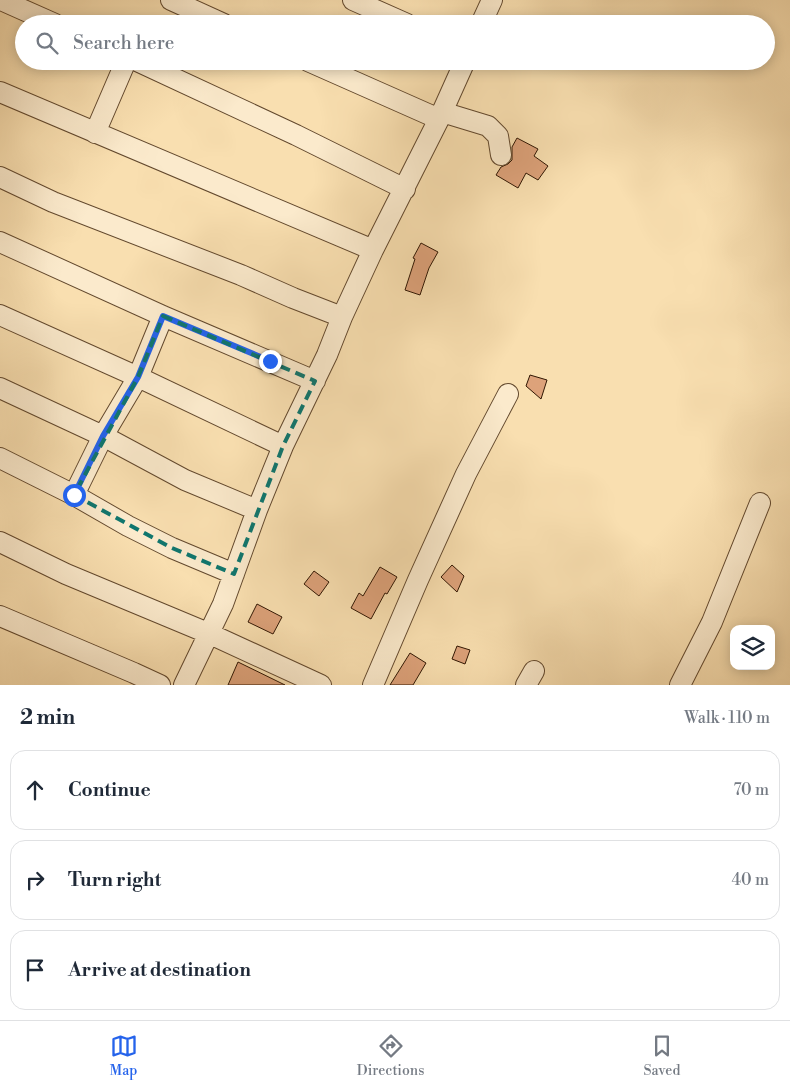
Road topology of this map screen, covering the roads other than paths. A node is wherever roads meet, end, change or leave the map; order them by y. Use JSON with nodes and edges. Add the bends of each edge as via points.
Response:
{"nodes":[{"id":1,"x":1,"y":0,"type":"edge"},
{"id":2,"x":171,"y":0,"type":"edge"},
{"id":3,"x":353,"y":0,"type":"edge"},
{"id":4,"x":492,"y":0,"type":"edge"},
{"id":5,"x":35,"y":15,"type":"edge"},
{"id":6,"x":204,"y":15,"type":"edge"},
{"id":7,"x":386,"y":15,"type":"edge"},
{"id":8,"x":486,"y":15,"type":"edge"},
{"id":9,"x":122,"y":70,"type":"edge"},
{"id":10,"x":156,"y":70,"type":"edge"},
{"id":11,"x":330,"y":70,"type":"edge"},
{"id":12,"x":461,"y":70,"type":"edge"},
{"id":13,"x":0,"y":92,"type":"edge"},
{"id":14,"x":441,"y":116,"type":"junction"},
{"id":15,"x":95,"y":133,"type":"junction"},
{"id":16,"x":501,"y":155,"type":"dead end"},
{"id":17,"x":0,"y":176,"type":"edge"},
{"id":18,"x":405,"y":189,"type":"junction"},
{"id":19,"x":0,"y":242,"type":"edge"},
{"id":20,"x":373,"y":250,"type":"junction"},
{"id":21,"x":0,"y":314,"type":"edge"},
{"id":22,"x":163,"y":316,"type":"junction"},
{"id":23,"x":342,"y":317,"type":"junction"},
{"id":24,"x":138,"y":377,"type":"junction"},
{"id":25,"x":315,"y":381,"type":"junction"},
{"id":26,"x":0,"y":388,"type":"edge"},
{"id":27,"x":508,"y":394,"type":"dead end"},
{"id":28,"x":103,"y":436,"type":"junction"},
{"id":29,"x":283,"y":446,"type":"junction"},
{"id":30,"x":0,"y":458,"type":"edge"},
{"id":31,"x":74,"y":495,"type":"junction"},
{"id":32,"x":760,"y":503,"type":"dead end"},
{"id":33,"x":257,"y":510,"type":"junction"},
{"id":34,"x":0,"y":542,"type":"edge"},
{"id":35,"x":234,"y":574,"type":"junction"},
{"id":36,"x":0,"y":616,"type":"edge"},
{"id":37,"x":210,"y":634,"type":"junction"},
{"id":38,"x":296,"y":679,"type":"edge"},
{"id":39,"x":160,"y":685,"type":"edge"},
{"id":40,"x":184,"y":685,"type":"edge"},
{"id":41,"x":321,"y":685,"type":"edge"},
{"id":42,"x":373,"y":685,"type":"edge"},
{"id":43,"x":680,"y":685,"type":"edge"}],
"edges":[{"from":1,"to":5,"type":"street"},
{"from":2,"to":6,"type":"street"},
{"from":3,"to":7,"type":"street"},
{"from":4,"to":8,"type":"street"},
{"from":9,"to":15,"type":"street"},
{"from":10,"to":18,"type":"street"},
{"from":11,"to":14,"type":"street"},
{"from":12,"to":14,"type":"street"},
{"from":13,"to":15,"type":"street"},
{"from":14,"to":16,"type":"street","via":[[488,126],[498,136]]},
{"from":14,"to":18,"type":"street"},
{"from":15,"to":20,"type":"street"},
{"from":17,"to":23,"type":"street","via":[[54,202]]},
{"from":18,"to":20,"type":"street"},
{"from":19,"to":22,"type":"street"},
{"from":20,"to":23,"type":"street"},
{"from":21,"to":24,"type":"street"},
{"from":22,"to":24,"type":"street"},
{"from":22,"to":25,"type":"street"},
{"from":23,"to":25,"type":"street"},
{"from":24,"to":28,"type":"street"},
{"from":24,"to":29,"type":"street"},
{"from":25,"to":29,"type":"street"},
{"from":26,"to":28,"type":"street"},
{"from":27,"to":42,"type":"street","via":[[466,474]]},
{"from":28,"to":31,"type":"street"},
{"from":28,"to":33,"type":"street","via":[[185,480]]},
{"from":29,"to":33,"type":"street"},
{"from":30,"to":31,"type":"street"},
{"from":31,"to":35,"type":"street","via":[[128,526]]},
{"from":32,"to":43,"type":"street","via":[[712,622]]},
{"from":33,"to":35,"type":"street"},
{"from":34,"to":37,"type":"street","via":[[66,574]]},
{"from":35,"to":37,"type":"street"},
{"from":36,"to":39,"type":"street"},
{"from":37,"to":38,"type":"street"},
{"from":37,"to":40,"type":"street"},
{"from":38,"to":41,"type":"street"}]}
